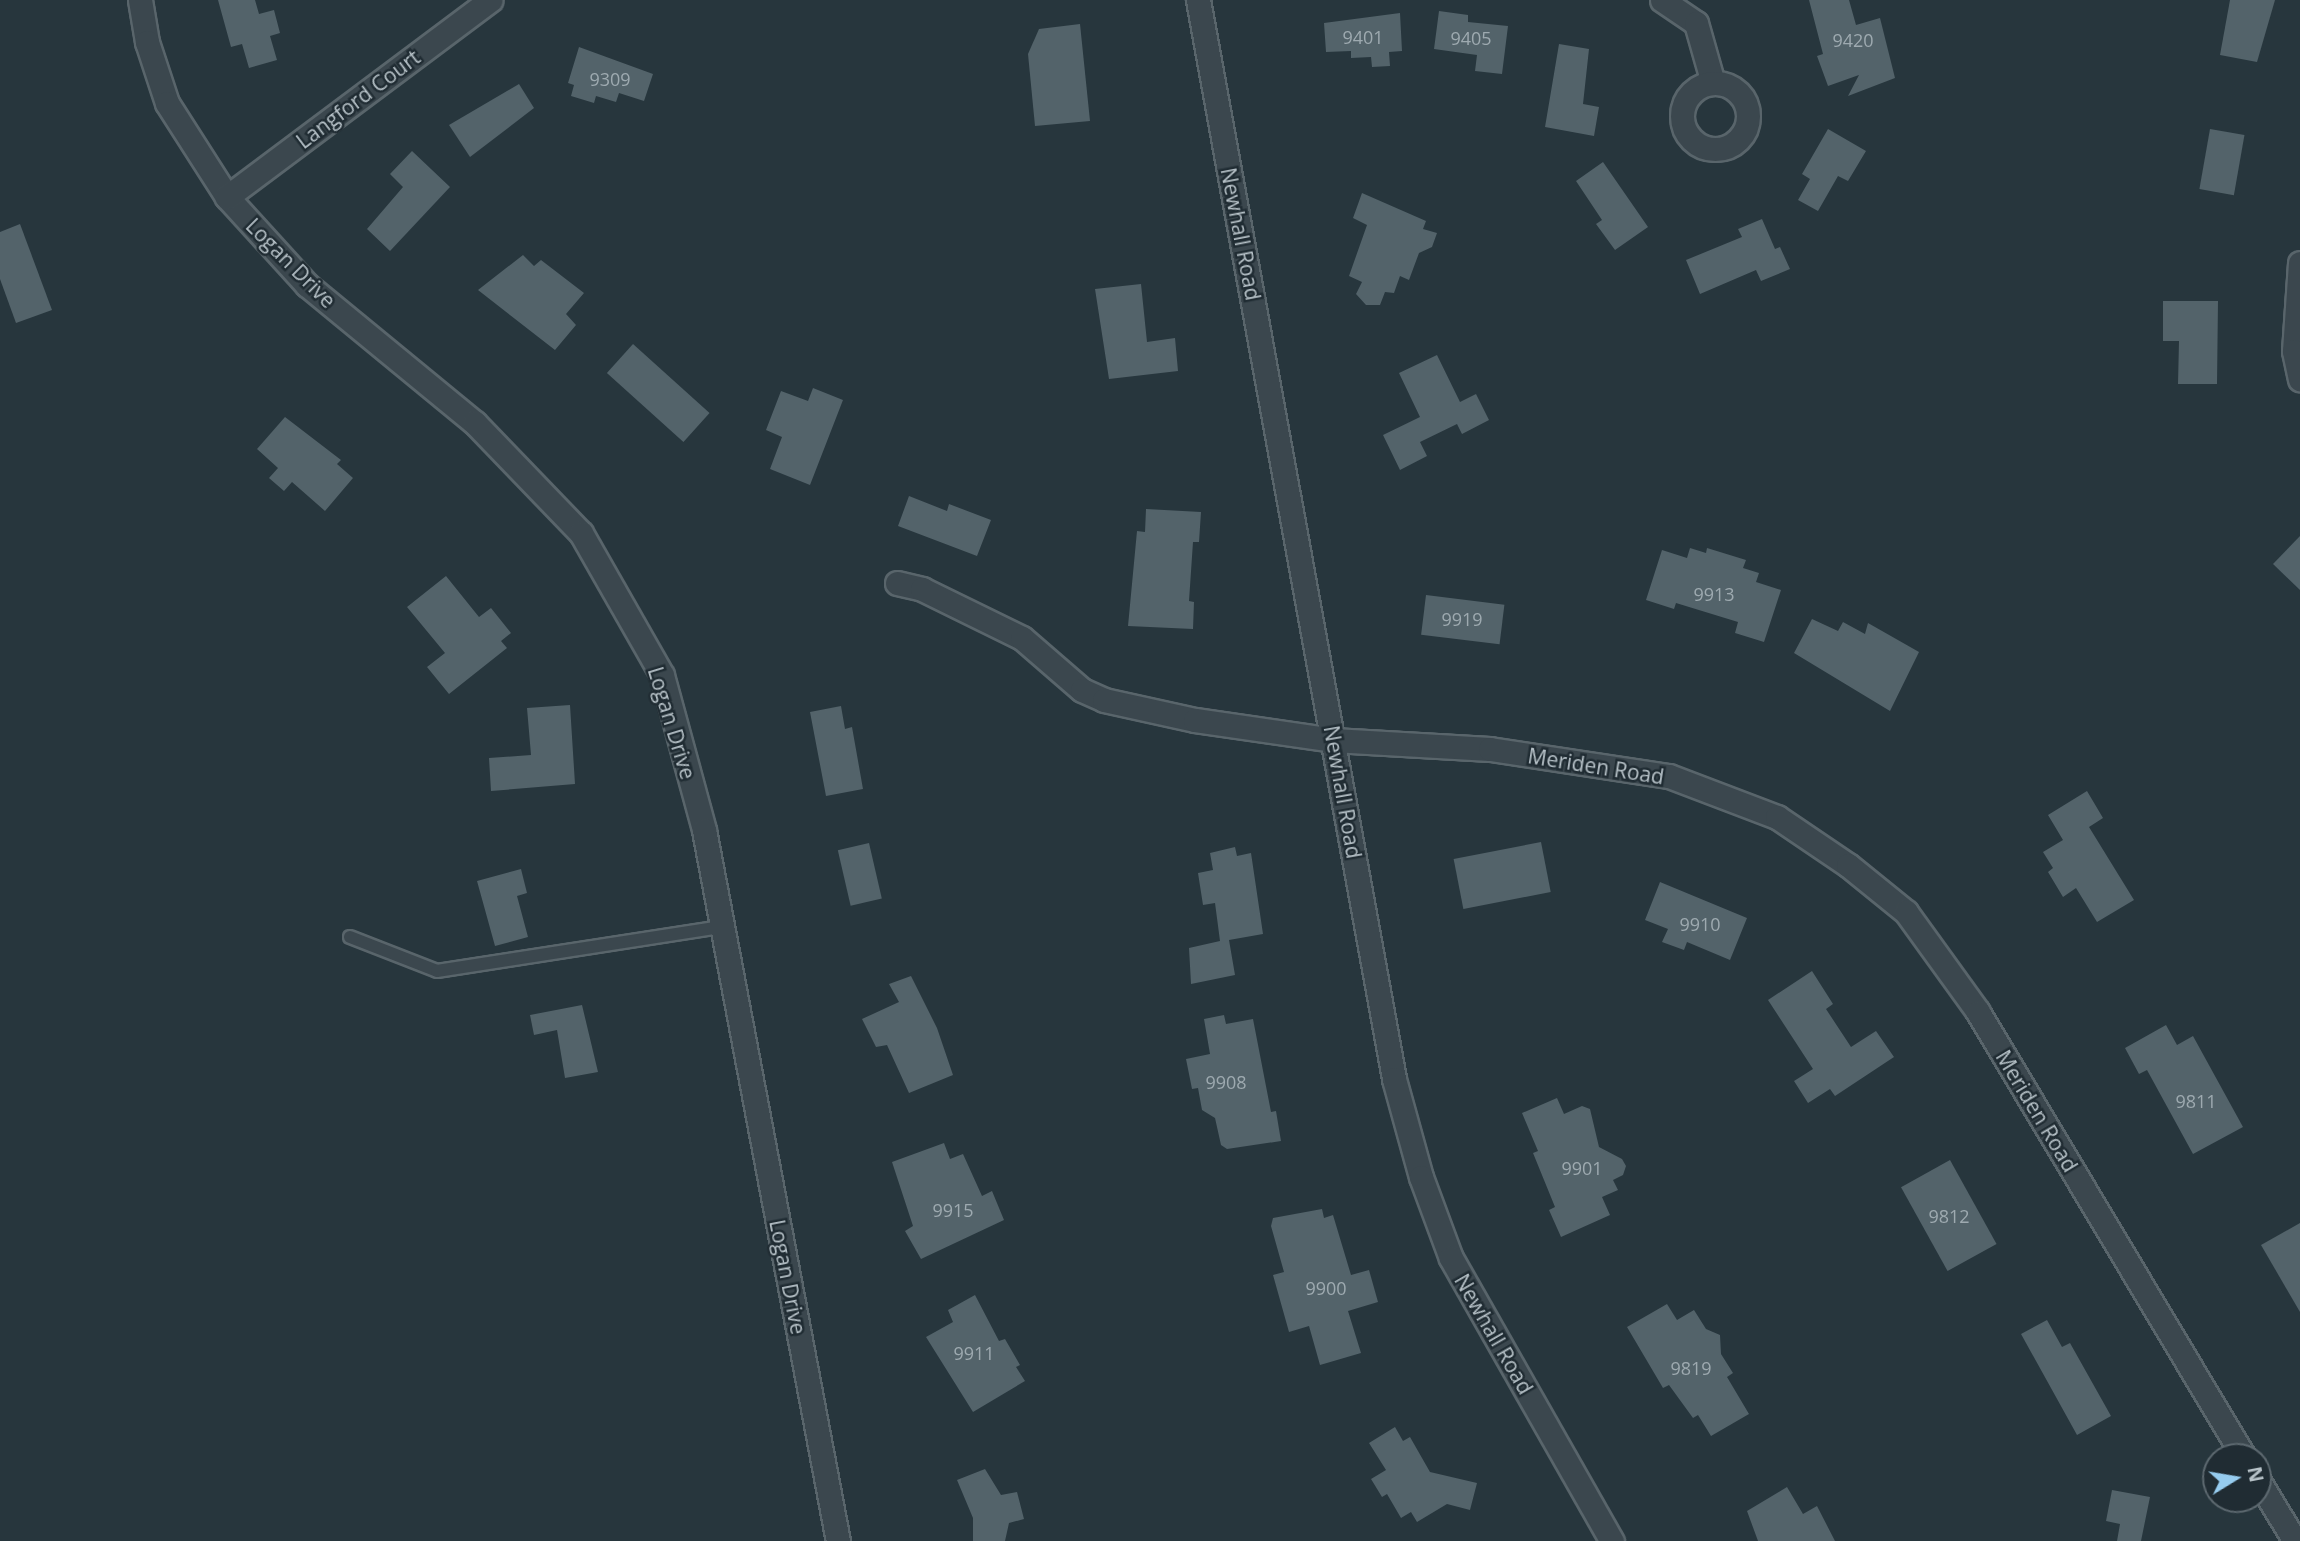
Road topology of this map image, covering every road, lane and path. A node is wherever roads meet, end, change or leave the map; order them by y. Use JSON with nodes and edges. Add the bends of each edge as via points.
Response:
{"nodes":[{"id":1,"x":140,"y":0,"type":"edge"},
{"id":2,"x":490,"y":0,"type":"edge"},
{"id":3,"x":1198,"y":0,"type":"edge"},
{"id":4,"x":1662,"y":0,"type":"edge"},
{"id":5,"x":1713,"y":83,"type":"dead end"},
{"id":6,"x":227,"y":197,"type":"junction"},
{"id":7,"x":2300,"y":263,"type":"edge"},
{"id":8,"x":2300,"y":379,"type":"edge"},
{"id":9,"x":897,"y":583,"type":"dead end"},
{"id":10,"x":1333,"y":740,"type":"junction"},
{"id":11,"x":722,"y":927,"type":"junction"},
{"id":12,"x":350,"y":937,"type":"dead end"},
{"id":13,"x":2237,"y":1443,"type":"edge"},
{"id":14,"x":2272,"y":1503,"type":"edge"},
{"id":15,"x":838,"y":1541,"type":"edge"},
{"id":16,"x":1612,"y":1541,"type":"edge"},
{"id":17,"x":2295,"y":1541,"type":"edge"}],
"edges":[{"from":1,"to":6,"type":"street","name":"Logan Drive","via":[[147,42],[167,103]]},
{"from":2,"to":6,"type":"street","name":"Langford Court"},
{"from":3,"to":10,"type":"street","name":"Newhall Road"},
{"from":4,"to":5,"type":"street","via":[[1696,23]]},
{"from":6,"to":11,"type":"street","name":"Logan Drive","via":[[307,285],[474,423],[581,533],[663,675],[704,830]]},
{"from":7,"to":8,"type":"street","via":[[2294,351]]},
{"from":9,"to":10,"type":"street","name":"Meriden Road","via":[[922,589],[1022,638],[1082,690],[1104,701]]},
{"from":10,"to":13,"type":"street","name":"Meriden Road","via":[[1490,749],[1669,776],[1777,817],[1848,864],[1906,912],[1978,1012]]},
{"from":10,"to":16,"type":"street","name":"Newhall Road","via":[[1394,1079],[1421,1177],[1451,1258]]},
{"from":11,"to":12,"type":"lane","via":[[437,971]]},
{"from":11,"to":15,"type":"street","name":"Logan Drive"},
{"from":14,"to":17,"type":"street"}]}
